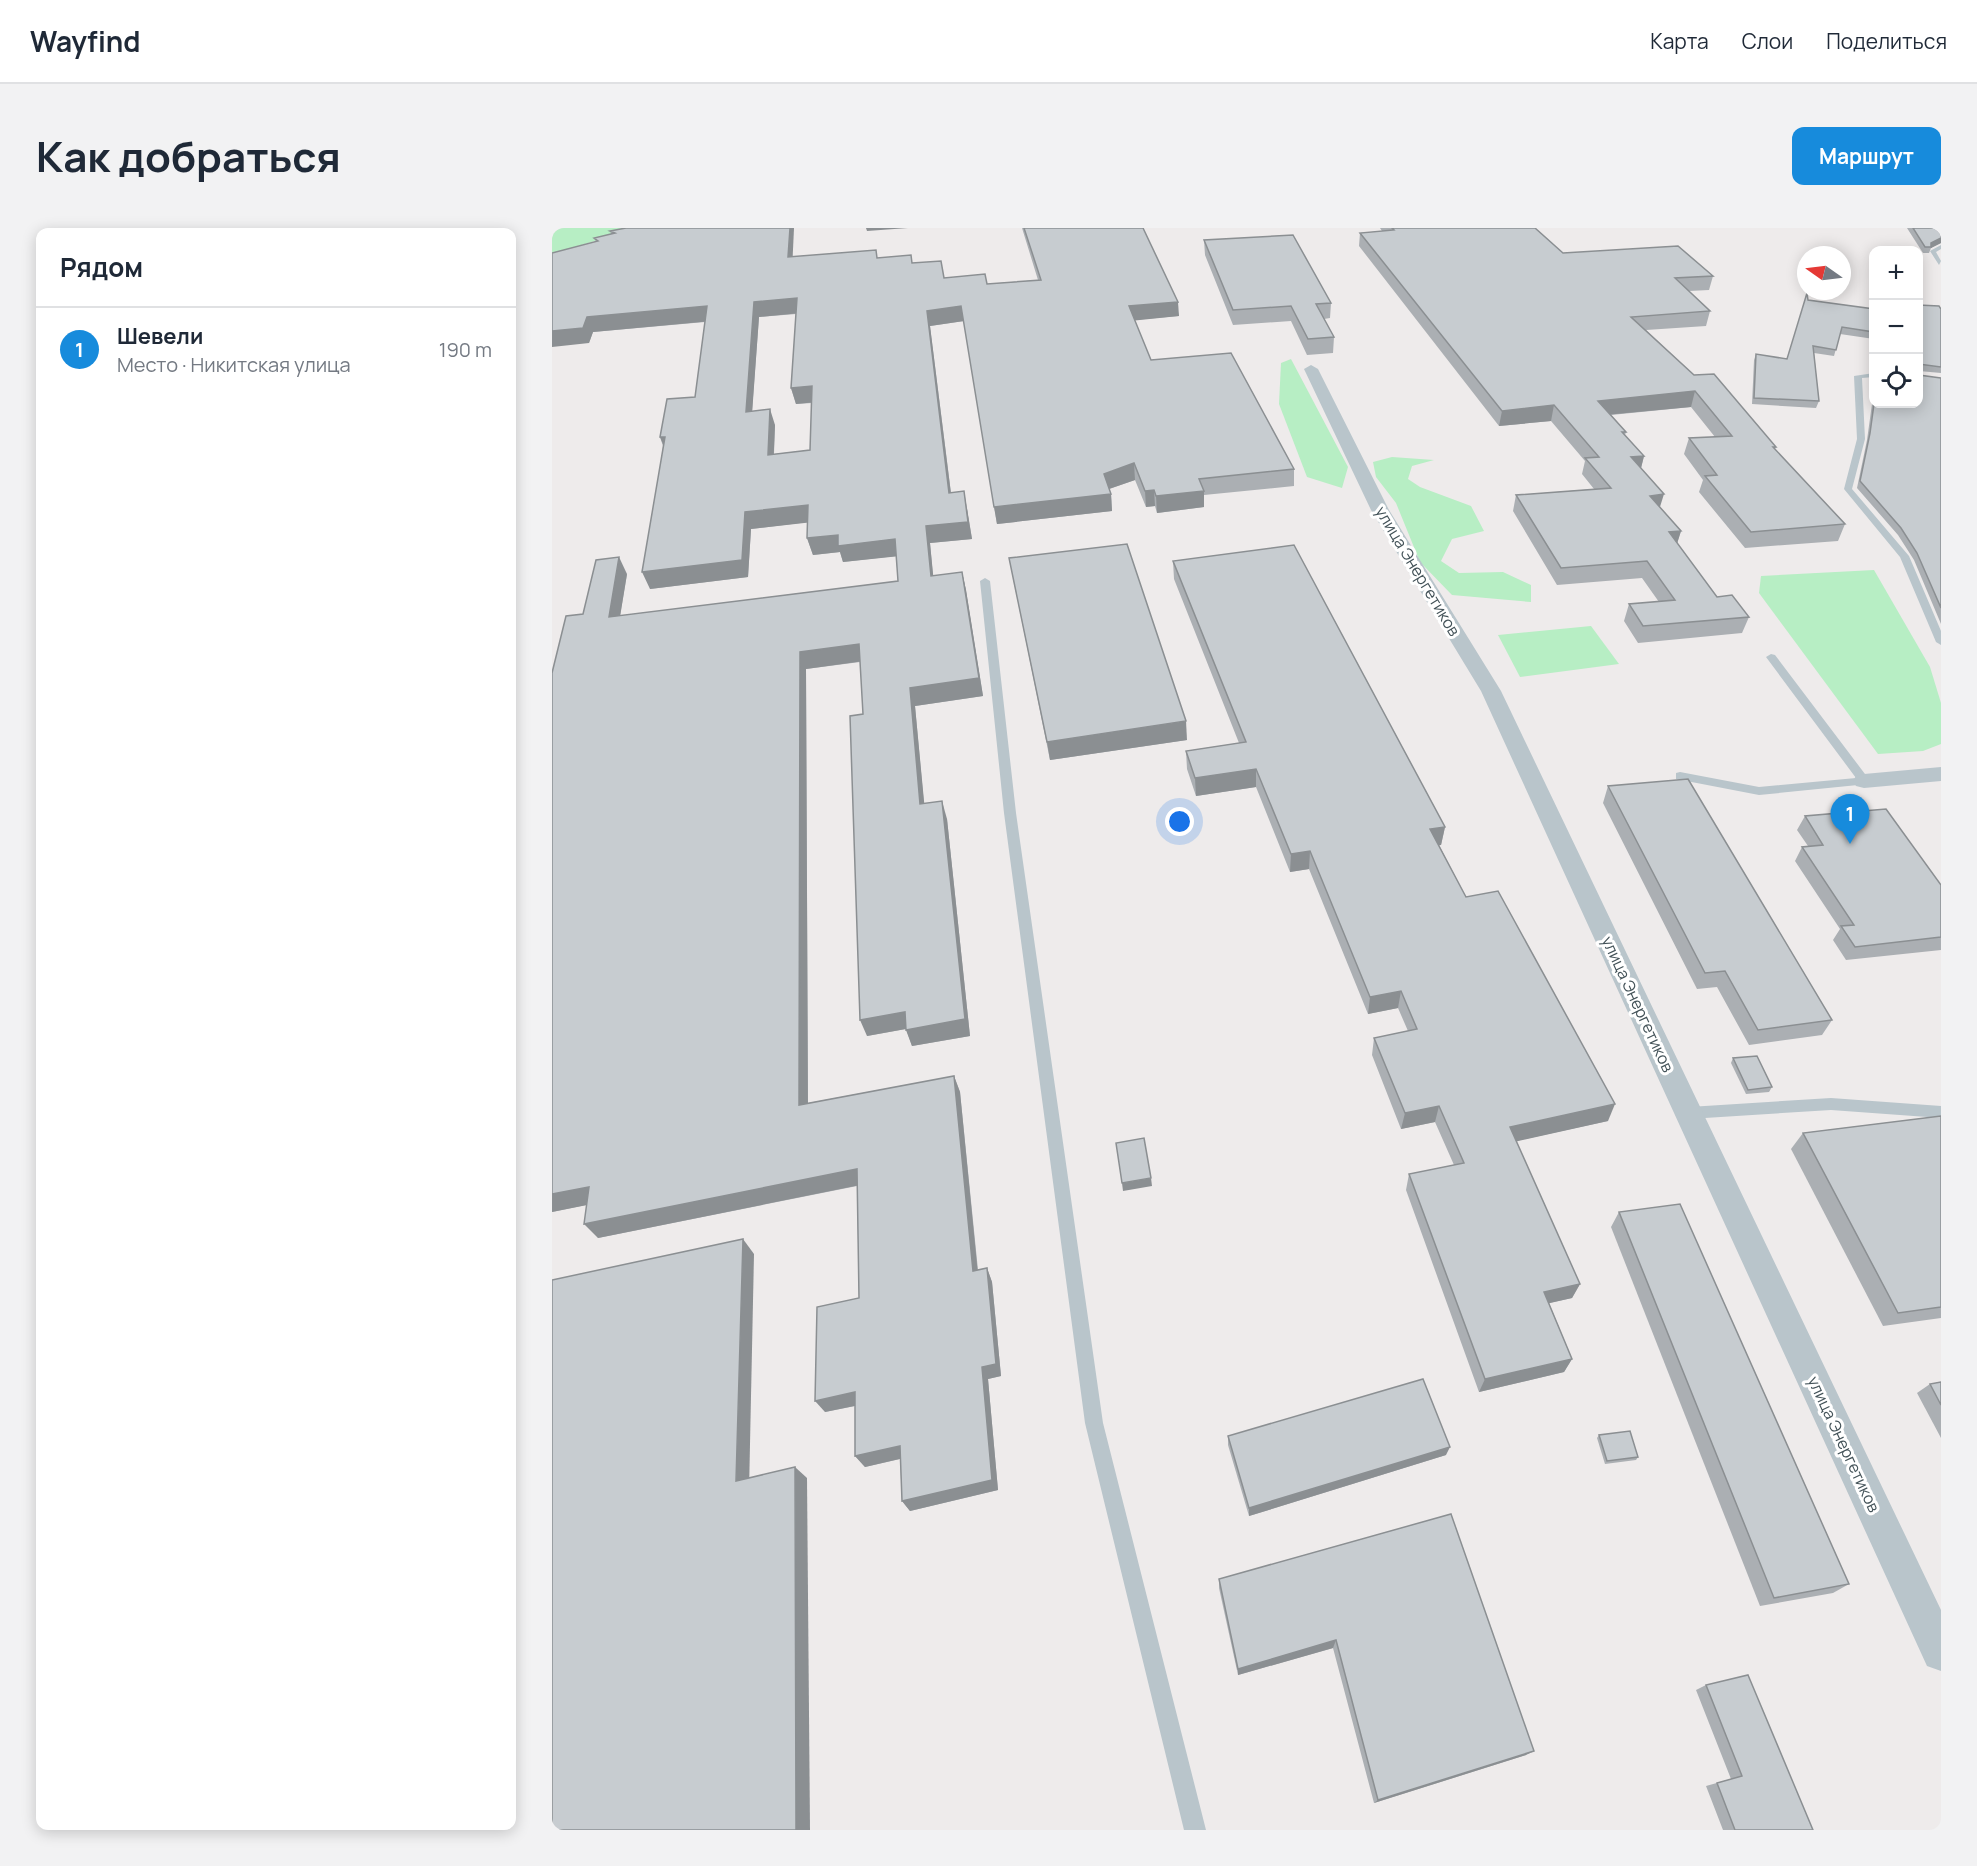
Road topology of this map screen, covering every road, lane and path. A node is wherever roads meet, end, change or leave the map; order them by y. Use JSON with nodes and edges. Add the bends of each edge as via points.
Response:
{"nodes":[{"id":1,"x":1941,"y":247,"type":"edge"},
{"id":2,"x":1939,"y":263,"type":"dead end"},
{"id":3,"x":1311,"y":369,"type":"dead end"},
{"id":4,"x":1869,"y":375,"type":"edge"},
{"id":5,"x":985,"y":581,"type":"dead end"},
{"id":6,"x":1941,"y":642,"type":"edge"},
{"id":7,"x":1771,"y":657,"type":"dead end"},
{"id":8,"x":1941,"y":774,"type":"edge"},
{"id":9,"x":1680,"y":776,"type":"dead end"},
{"id":10,"x":1864,"y":781,"type":"junction"},
{"id":11,"x":1941,"y":1112,"type":"edge"},
{"id":12,"x":1689,"y":1113,"type":"junction"},
{"id":13,"x":1941,"y":1653,"type":"edge"},
{"id":14,"x":1195,"y":1830,"type":"edge"}],
"edges":[{"from":1,"to":2,"type":"lane","via":[[1933,251]]},
{"from":3,"to":12,"type":"street","name":"улица Энергетиков","via":[[1380,510],[1491,691]]},
{"from":4,"to":6,"type":"lane","via":[[1858,376],[1861,439],[1848,489],[1904,556]]},
{"from":5,"to":14,"type":"lane","via":[[1010,813],[1094,1423]]},
{"from":7,"to":10,"type":"lane"},
{"from":8,"to":10,"type":"street"},
{"from":9,"to":10,"type":"lane","via":[[1759,791]]},
{"from":11,"to":12,"type":"lane","via":[[1831,1104]]},
{"from":12,"to":13,"type":"street","name":"улица Энергетиков"}]}
